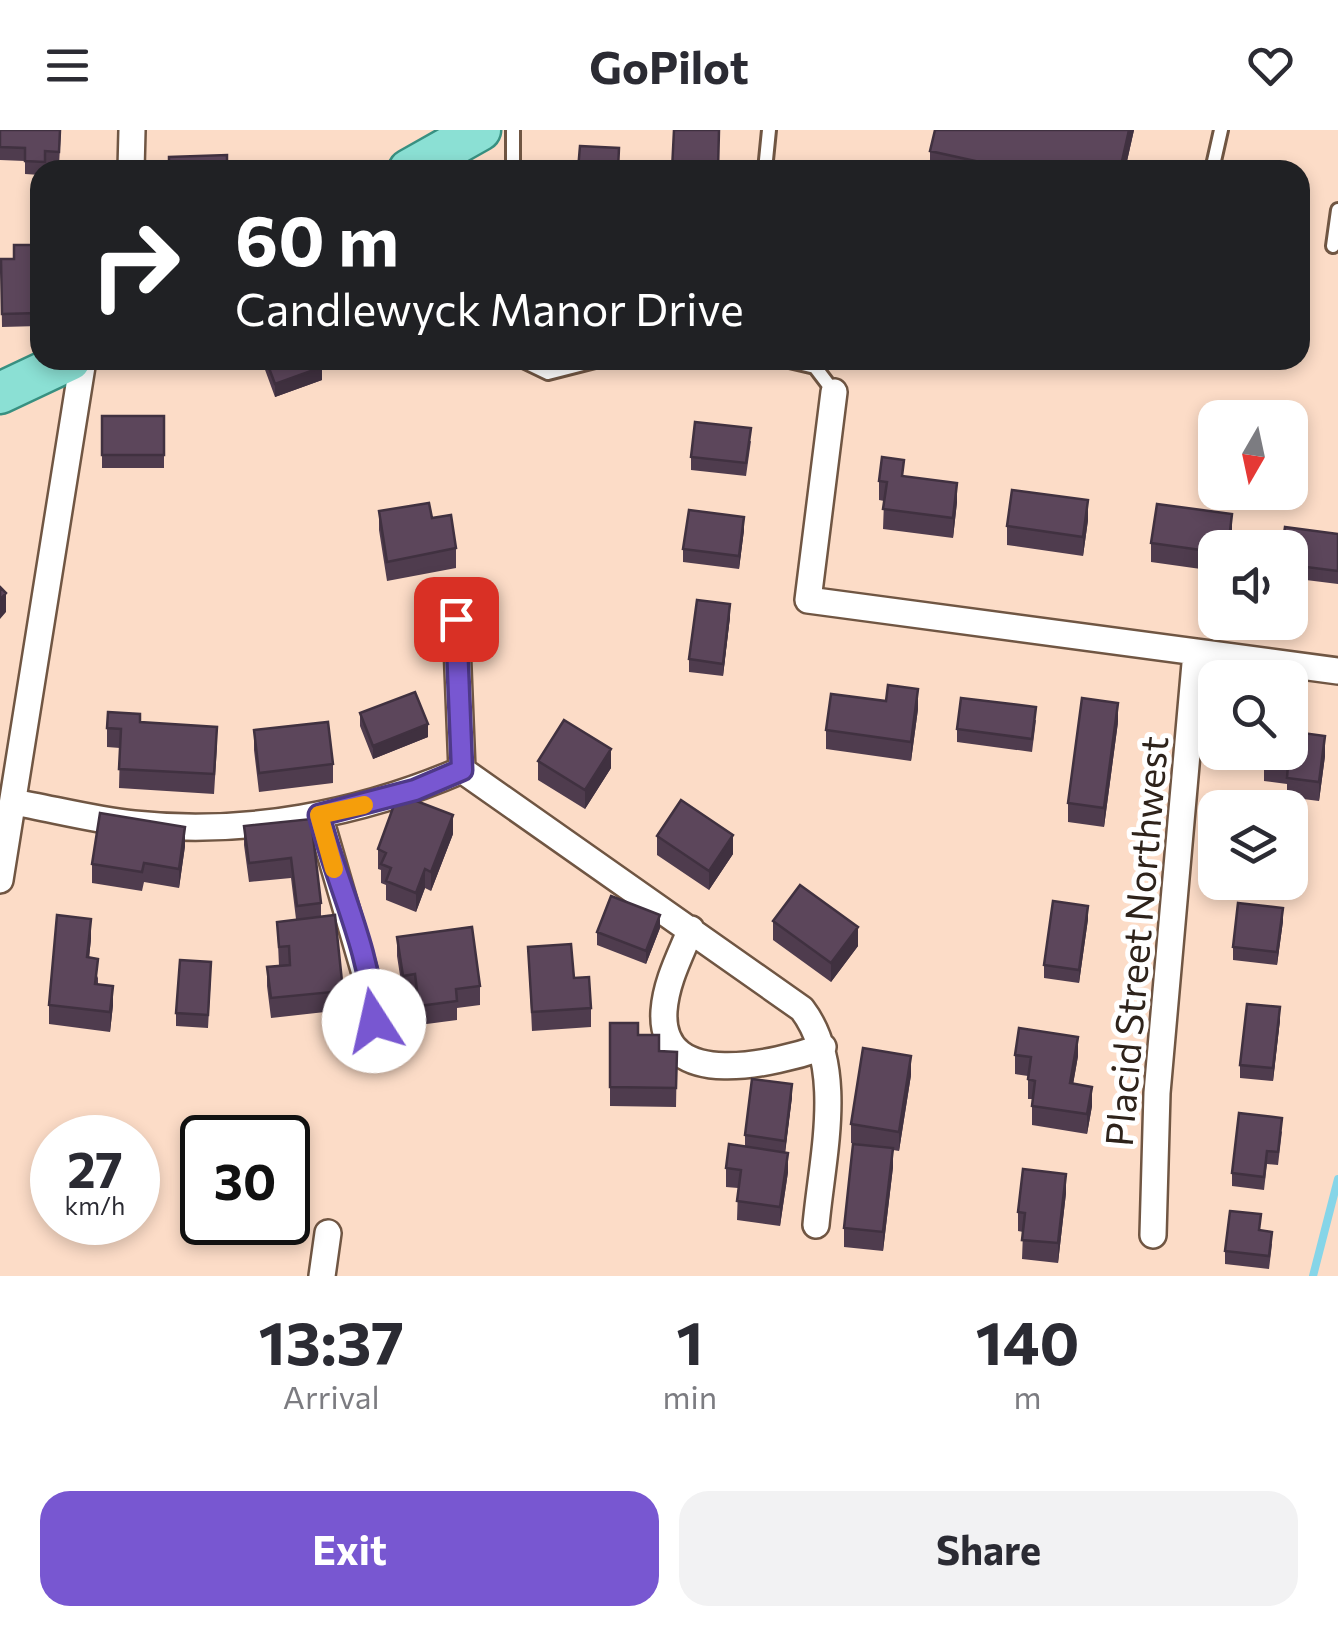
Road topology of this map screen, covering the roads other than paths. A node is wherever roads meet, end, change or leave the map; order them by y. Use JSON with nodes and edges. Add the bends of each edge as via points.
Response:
{"nodes":[{"id":1,"x":132,"y":130,"type":"edge"},
{"id":2,"x":480,"y":130,"type":"edge"},
{"id":3,"x":513,"y":130,"type":"edge"},
{"id":4,"x":769,"y":130,"type":"edge"},
{"id":5,"x":1221,"y":130,"type":"edge"},
{"id":6,"x":131,"y":160,"type":"edge"},
{"id":7,"x":427,"y":160,"type":"edge"},
{"id":8,"x":513,"y":160,"type":"edge"},
{"id":9,"x":766,"y":160,"type":"edge"},
{"id":10,"x":1214,"y":160,"type":"edge"},
{"id":11,"x":1338,"y":210,"type":"edge"},
{"id":12,"x":1334,"y":246,"type":"dead end"},
{"id":13,"x":49,"y":370,"type":"edge"},
{"id":14,"x":81,"y":370,"type":"edge"},
{"id":15,"x":817,"y":370,"type":"edge"},
{"id":16,"x":834,"y":392,"type":"joint"},
{"id":17,"x":0,"y":394,"type":"edge"},
{"id":18,"x":456,"y":619,"type":"dead end"},
{"id":19,"x":1196,"y":652,"type":"junction"},
{"id":20,"x":1338,"y":671,"type":"edge"},
{"id":21,"x":462,"y":770,"type":"junction"},
{"id":22,"x":7,"y":799,"type":"edge"},
{"id":23,"x":319,"y":815,"type":"junction"},
{"id":24,"x":0,"y":880,"type":"edge"},
{"id":25,"x":690,"y":929,"type":"junction"},
{"id":26,"x":376,"y":1042,"type":"dead end"},
{"id":27,"x":823,"y":1047,"type":"junction"},
{"id":28,"x":816,"y":1226,"type":"dead end"},
{"id":29,"x":328,"y":1233,"type":"dead end"},
{"id":30,"x":1153,"y":1235,"type":"dead end"},
{"id":31,"x":322,"y":1276,"type":"edge"}],
"edges":[{"from":1,"to":6,"type":"street"},
{"from":2,"to":7,"type":"main road"},
{"from":3,"to":8,"type":"lane"},
{"from":4,"to":9,"type":"lane"},
{"from":5,"to":10,"type":"lane"},
{"from":11,"to":12,"type":"lane"},
{"from":13,"to":17,"type":"main road"},
{"from":14,"to":22,"type":"street"},
{"from":15,"to":16,"type":"lane"},
{"from":16,"to":19,"type":"street","via":[[808,600]]},
{"from":18,"to":21,"type":"street"},
{"from":19,"to":20,"type":"street"},
{"from":19,"to":30,"type":"street","name":"Placid Street Northwest","via":[[1157,1093]]},
{"from":21,"to":23,"type":"street"},
{"from":21,"to":25,"type":"street"},
{"from":22,"to":23,"type":"street","via":[[132,824],[198,827]]},
{"from":22,"to":24,"type":"street"},
{"from":23,"to":26,"type":"street","via":[[373,1000]]},
{"from":25,"to":27,"type":"street","via":[[802,1008]]},
{"from":25,"to":27,"type":"street","via":[[664,1009],[676,1050],[704,1067]]},
{"from":27,"to":28,"type":"street","via":[[827,1096]]},
{"from":29,"to":31,"type":"street"}]}
